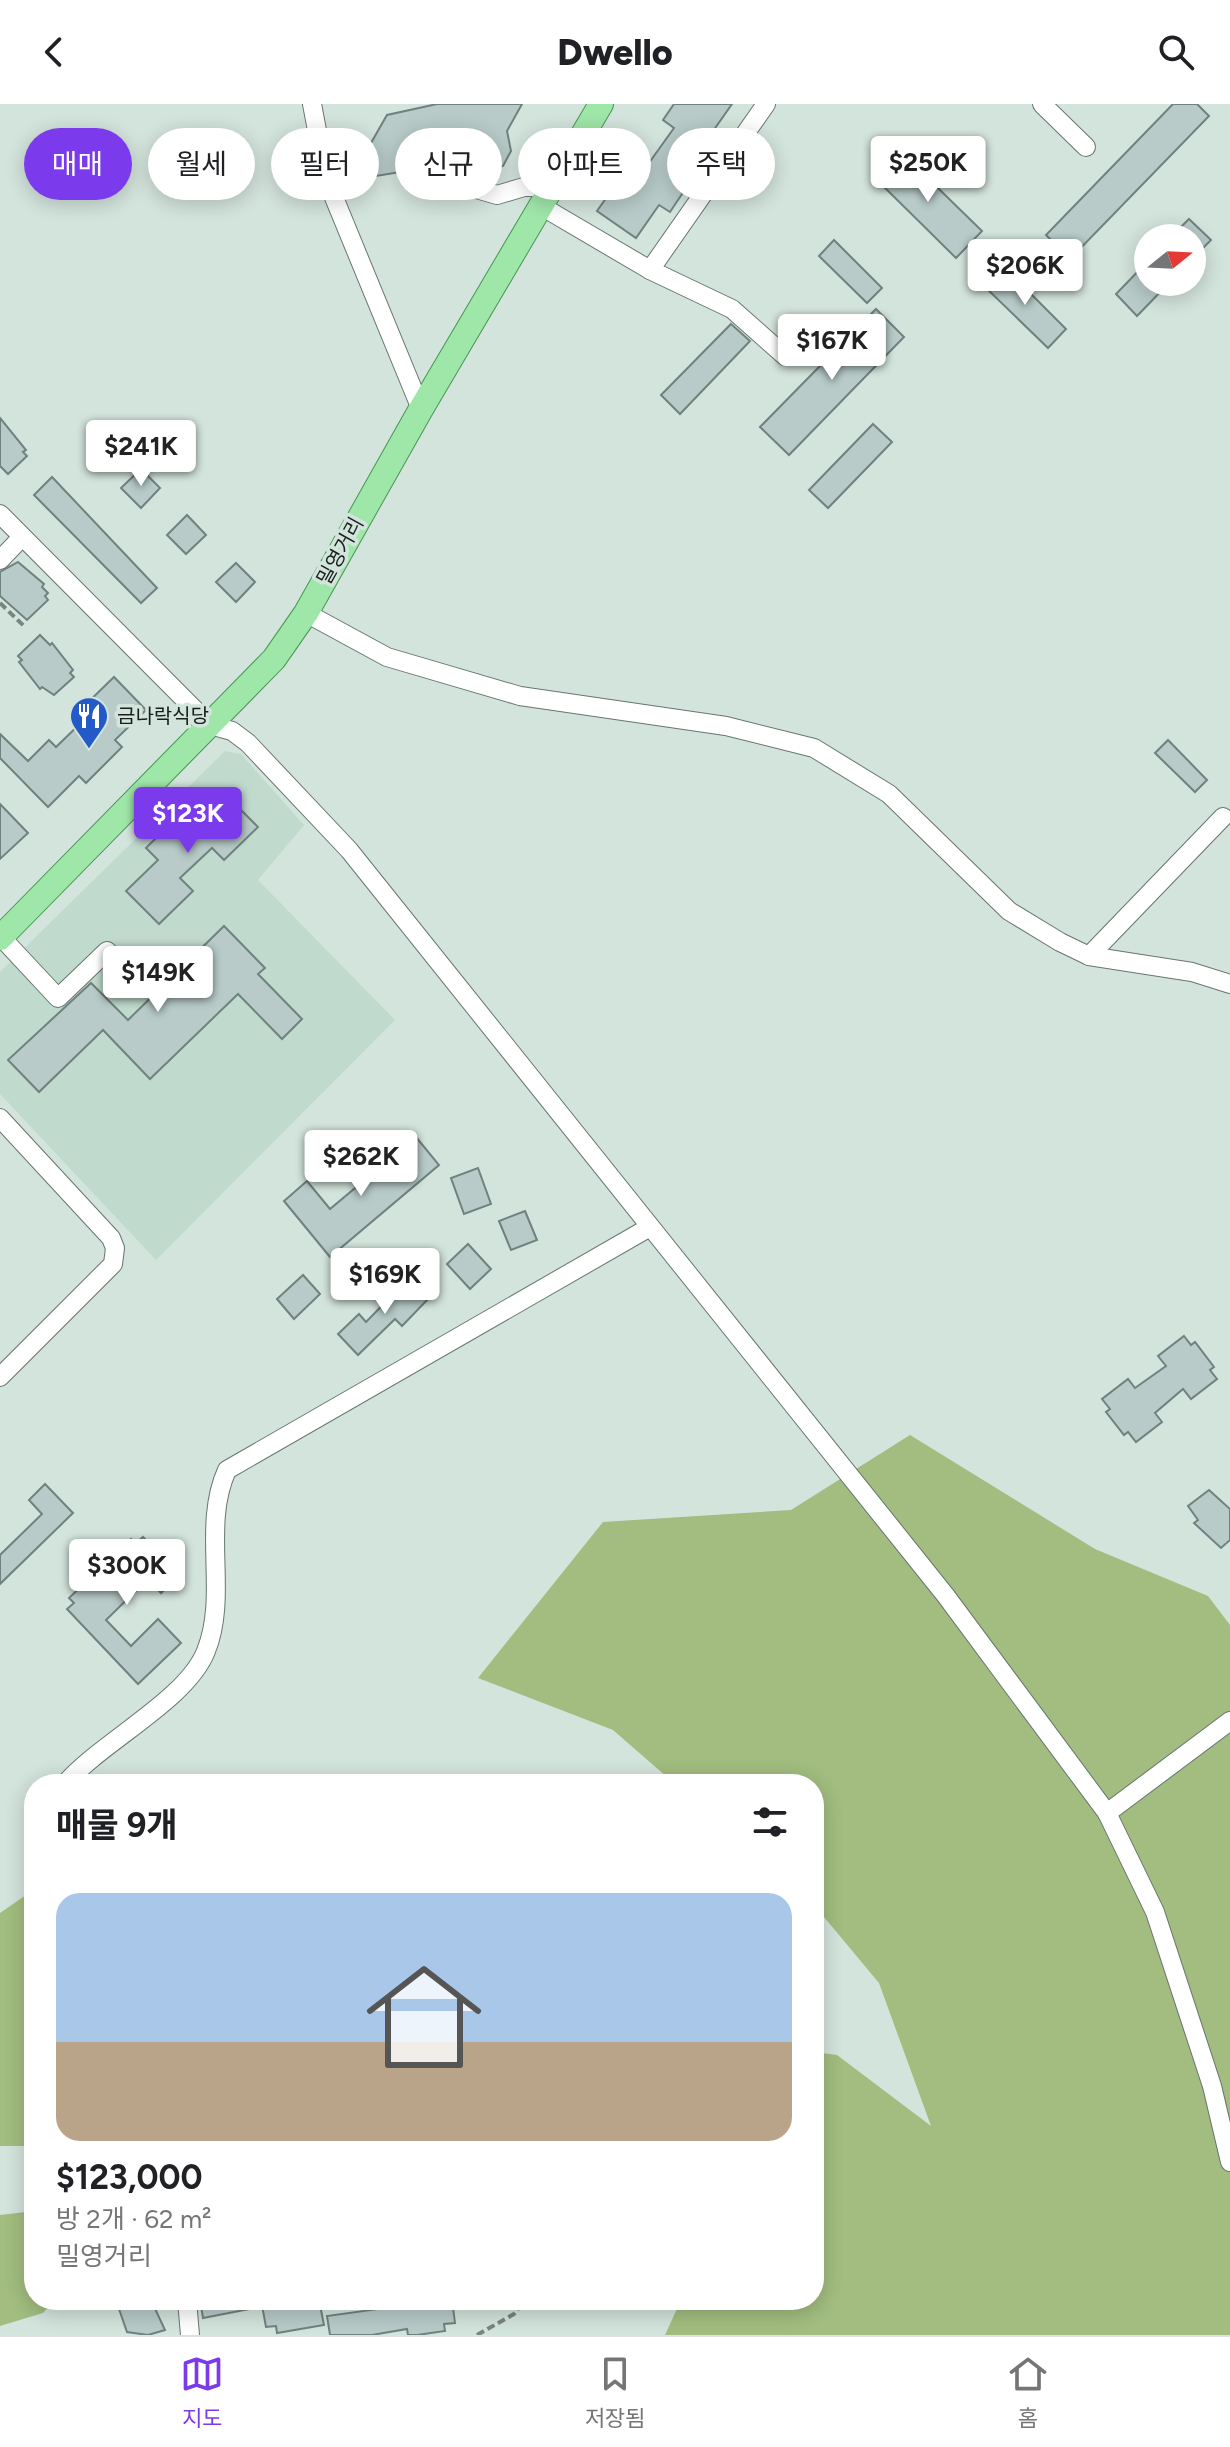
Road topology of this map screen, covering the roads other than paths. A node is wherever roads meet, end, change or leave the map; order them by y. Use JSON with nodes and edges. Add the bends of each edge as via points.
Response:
{"nodes":[{"id":1,"x":312,"y":104,"type":"edge"},
{"id":2,"x":601,"y":104,"type":"edge"},
{"id":3,"x":766,"y":104,"type":"edge"},
{"id":4,"x":1042,"y":104,"type":"edge"},
{"id":5,"x":587,"y":128,"type":"edge"},
{"id":6,"x":1086,"y":147,"type":"dead end"},
{"id":7,"x":544,"y":200,"type":"edge"},
{"id":8,"x":550,"y":200,"type":"edge"},
{"id":9,"x":650,"y":270,"type":"junction"},
{"id":10,"x":785,"y":356,"type":"dead end"},
{"id":11,"x":421,"y":409,"type":"junction"},
{"id":12,"x":0,"y":514,"type":"edge"},
{"id":13,"x":22,"y":537,"type":"junction"},
{"id":14,"x":0,"y":560,"type":"edge"},
{"id":15,"x":306,"y":613,"type":"junction"},
{"id":16,"x":210,"y":725,"type":"junction"},
{"id":17,"x":1223,"y":817,"type":"dead end"},
{"id":18,"x":0,"y":937,"type":"edge"},
{"id":19,"x":1089,"y":956,"type":"junction"},
{"id":20,"x":1230,"y":984,"type":"edge"},
{"id":21,"x":142,"y":988,"type":"dead end"},
{"id":22,"x":0,"y":1118,"type":"edge"},
{"id":23,"x":650,"y":1227,"type":"junction"},
{"id":24,"x":0,"y":1377,"type":"edge"},
{"id":25,"x":1230,"y":1721,"type":"edge"},
{"id":26,"x":73,"y":1774,"type":"edge"},
{"id":27,"x":1107,"y":1813,"type":"junction"},
{"id":28,"x":1230,"y":2162,"type":"edge"},
{"id":29,"x":188,"y":2310,"type":"edge"},
{"id":30,"x":190,"y":2335,"type":"edge"}],
"edges":[{"from":1,"to":11,"type":"street","via":[[326,178]]},
{"from":2,"to":5,"type":"main road","name":"밀영거리"},
{"from":3,"to":9,"type":"street"},
{"from":4,"to":6,"type":"street"},
{"from":7,"to":11,"type":"main road","name":"밀영거리"},
{"from":8,"to":9,"type":"street"},
{"from":9,"to":10,"type":"street","via":[[732,309]]},
{"from":11,"to":15,"type":"main road","name":"밀영거리"},
{"from":12,"to":13,"type":"street"},
{"from":13,"to":14,"type":"street"},
{"from":13,"to":16,"type":"street"},
{"from":15,"to":16,"type":"main road","name":"밀영거리","via":[[274,659]]},
{"from":15,"to":19,"type":"street","via":[[387,657],[520,696],[726,726],[814,748],[889,794],[1009,911]]},
{"from":16,"to":18,"type":"main road","name":"밀영거리"},
{"from":16,"to":23,"type":"street","via":[[248,743],[349,850]]},
{"from":17,"to":19,"type":"street"},
{"from":18,"to":21,"type":"street","via":[[58,998],[107,951]]},
{"from":19,"to":20,"type":"street","via":[[1192,972]]},
{"from":22,"to":24,"type":"street","via":[[111,1238],[115,1257]]},
{"from":23,"to":26,"type":"street","via":[[227,1470],[217,1500],[213,1621],[206,1651],[177,1690]]},
{"from":23,"to":27,"type":"street","via":[[946,1596]]},
{"from":25,"to":27,"type":"street"},
{"from":27,"to":28,"type":"street","via":[[1155,1912],[1212,2086]]},
{"from":29,"to":30,"type":"street"}]}
